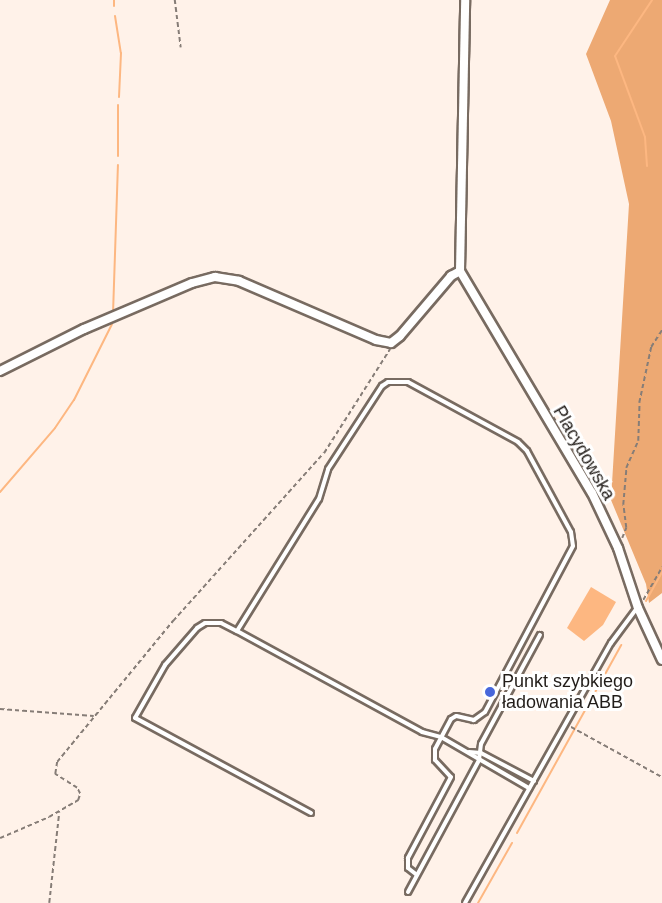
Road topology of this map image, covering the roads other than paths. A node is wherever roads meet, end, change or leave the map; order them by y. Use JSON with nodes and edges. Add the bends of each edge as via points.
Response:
{"nodes":[{"id":1,"x":465,"y":0,"type":"edge"},
{"id":2,"x":460,"y":271,"type":"junction"},
{"id":3,"x":0,"y":371,"type":"edge"},
{"id":4,"x":638,"y":608,"type":"junction"},
{"id":5,"x":237,"y":631,"type":"junction"},
{"id":6,"x":540,"y":635,"type":"dead end"},
{"id":7,"x":521,"y":646,"type":"junction"},
{"id":8,"x":531,"y":651,"type":"junction"},
{"id":9,"x":662,"y":660,"type":"edge"},
{"id":10,"x":441,"y":737,"type":"junction"},
{"id":11,"x":469,"y":752,"type":"junction"},
{"id":12,"x":481,"y":753,"type":"junction"},
{"id":13,"x":479,"y":760,"type":"junction"},
{"id":14,"x":534,"y":781,"type":"junction"},
{"id":15,"x":530,"y":788,"type":"junction"},
{"id":16,"x":311,"y":813,"type":"dead end"},
{"id":17,"x":417,"y":875,"type":"junction"},
{"id":18,"x":408,"y":892,"type":"dead end"},
{"id":19,"x":465,"y":903,"type":"edge"}],
"edges":[{"from":1,"to":2,"type":"street"},
{"from":2,"to":3,"type":"street","via":[[391,342],[376,340],[239,281],[215,277],[84,329]]},
{"from":2,"to":4,"type":"street","name":"Placydowska","via":[[592,494],[621,557]]},
{"from":4,"to":9,"type":"street","name":"Placydowska"},
{"from":4,"to":14,"type":"lane","via":[[612,643]]},
{"from":5,"to":7,"type":"lane","via":[[319,499],[328,469],[382,386],[402,380],[523,446],[571,532],[571,552]]},
{"from":5,"to":10,"type":"lane","via":[[422,732]]},
{"from":5,"to":16,"type":"lane","via":[[213,622],[197,628],[165,665],[135,718]]},
{"from":6,"to":8,"type":"lane"},
{"from":7,"to":8,"type":"lane"},
{"from":7,"to":10,"type":"lane","via":[[481,717],[474,720],[456,716]]},
{"from":8,"to":12,"type":"lane","via":[[481,744]]},
{"from":10,"to":11,"type":"lane"},
{"from":10,"to":17,"type":"lane","via":[[435,760],[451,777],[408,858],[408,868]]},
{"from":11,"to":12,"type":"lane"},
{"from":11,"to":13,"type":"lane"},
{"from":12,"to":13,"type":"lane"},
{"from":12,"to":14,"type":"lane"},
{"from":13,"to":15,"type":"lane"},
{"from":13,"to":17,"type":"lane"},
{"from":14,"to":15,"type":"lane"},
{"from":15,"to":19,"type":"lane"},
{"from":17,"to":18,"type":"lane"}]}
